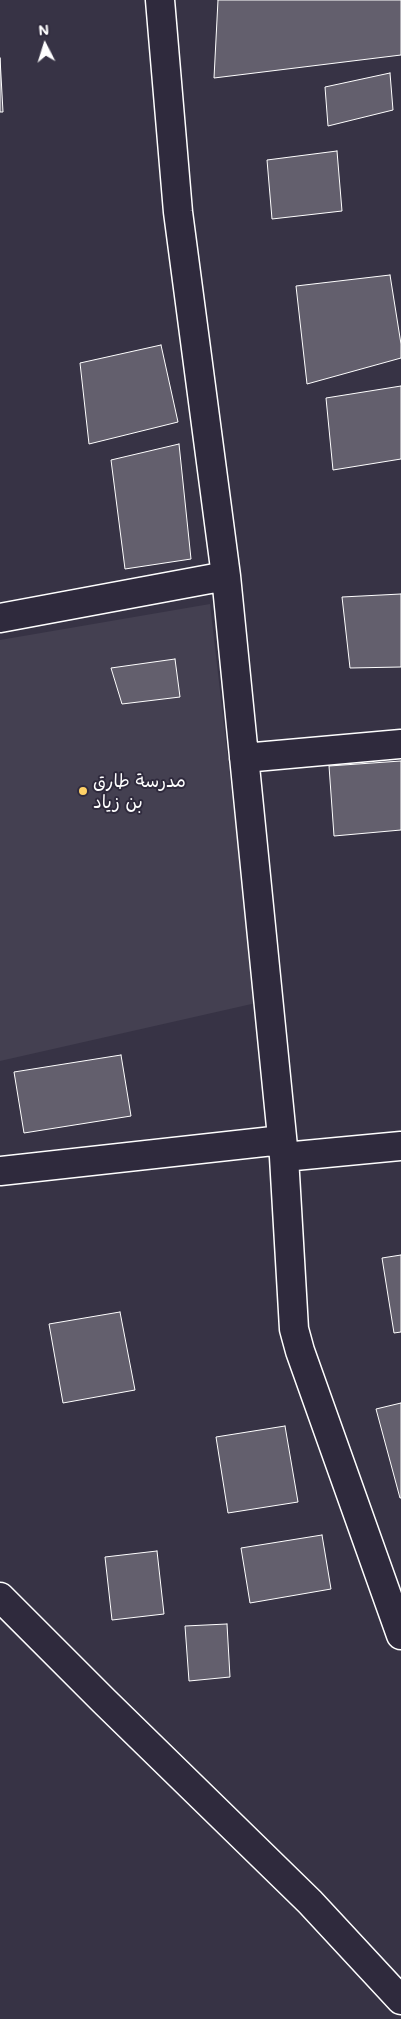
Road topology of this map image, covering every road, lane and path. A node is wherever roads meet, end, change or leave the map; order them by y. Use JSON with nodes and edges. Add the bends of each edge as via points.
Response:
{"nodes":[{"id":1,"x":160,"y":0,"type":"edge"},
{"id":2,"x":226,"y":576,"type":"junction"},
{"id":3,"x":0,"y":618,"type":"edge"},
{"id":4,"x":401,"y":744,"type":"edge"},
{"id":5,"x":244,"y":758,"type":"junction"},
{"id":6,"x":401,"y":1146,"type":"edge"},
{"id":7,"x":283,"y":1149,"type":"junction"},
{"id":8,"x":0,"y":1171,"type":"edge"},
{"id":9,"x":0,"y":1597,"type":"edge"},
{"id":10,"x":401,"y":1635,"type":"edge"},
{"id":11,"x":401,"y":2000,"type":"edge"}],
"edges":[{"from":1,"to":2,"type":"street","via":[[178,212]]},
{"from":2,"to":3,"type":"street"},
{"from":2,"to":5,"type":"street"},
{"from":4,"to":5,"type":"street"},
{"from":5,"to":7,"type":"street"},
{"from":6,"to":7,"type":"street"},
{"from":7,"to":8,"type":"street"},
{"from":7,"to":10,"type":"street","via":[[294,1329]]},
{"from":9,"to":11,"type":"street","via":[[310,1902]]}]}
